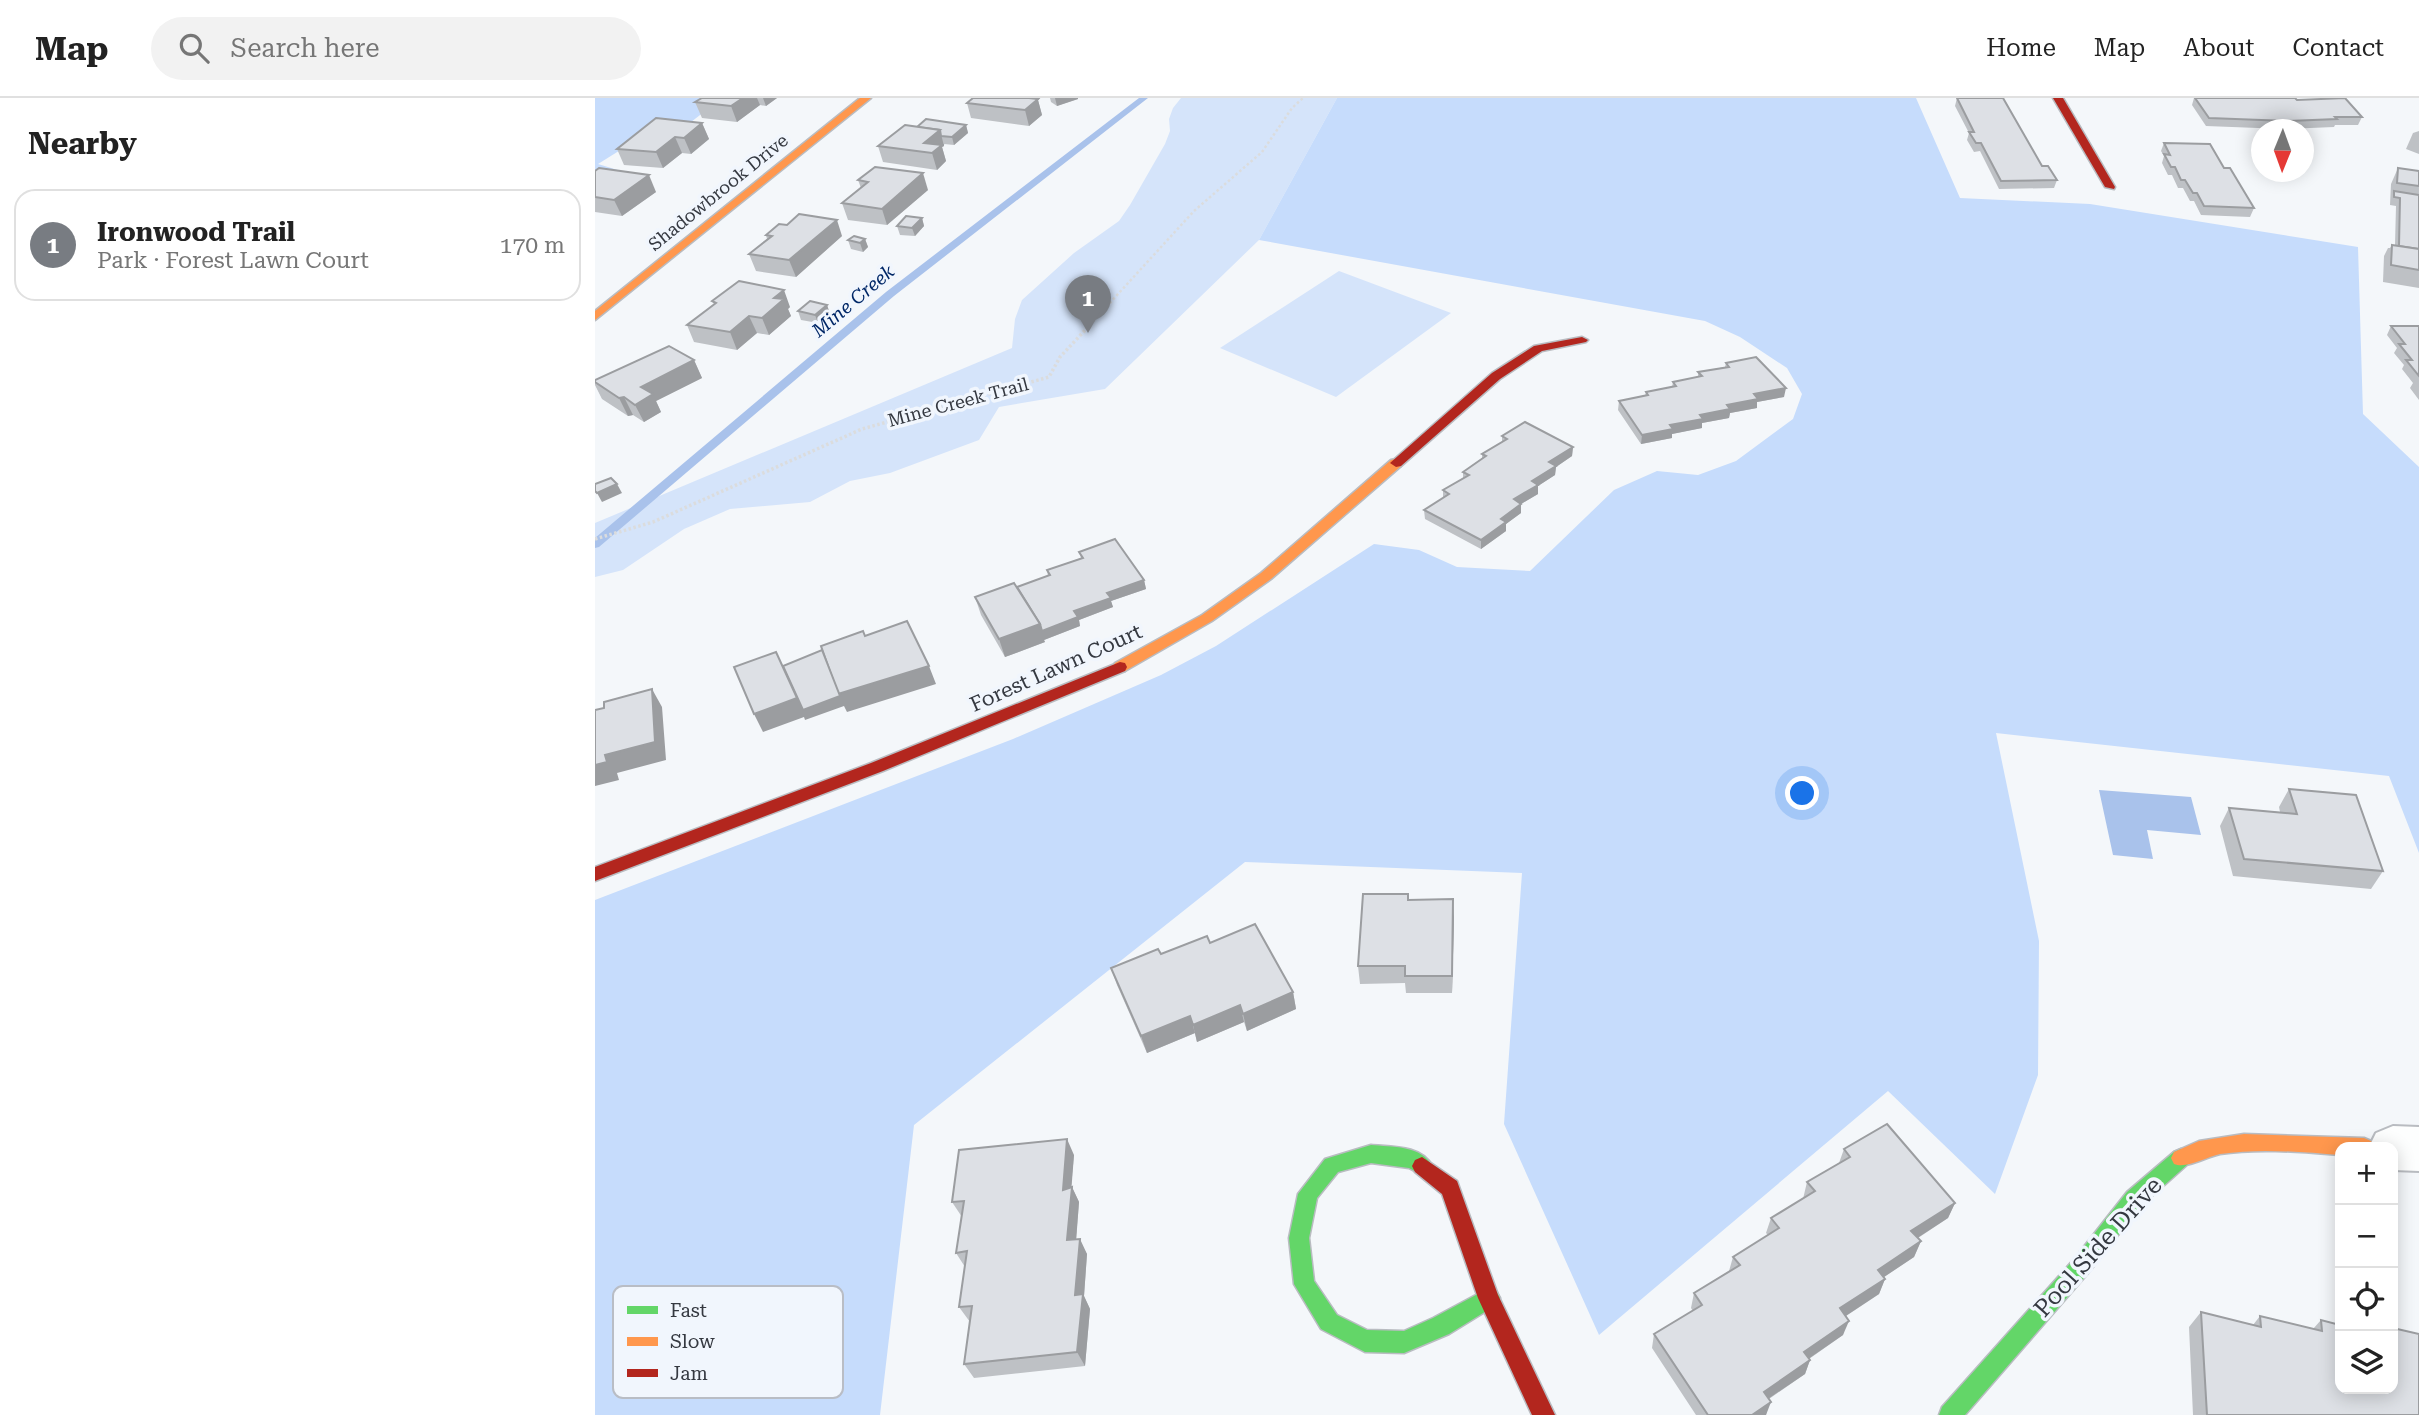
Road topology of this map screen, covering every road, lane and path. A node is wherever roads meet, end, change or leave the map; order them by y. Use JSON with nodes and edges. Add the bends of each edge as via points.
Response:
{"nodes":[{"id":1,"x":866,"y":98,"type":"edge"},
{"id":2,"x":1303,"y":98,"type":"edge"},
{"id":3,"x":2058,"y":98,"type":"edge"},
{"id":4,"x":2110,"y":187,"type":"dead end"},
{"id":5,"x":595,"y":317,"type":"edge"},
{"id":6,"x":1582,"y":340,"type":"dead end"},
{"id":7,"x":595,"y":539,"type":"edge"},
{"id":8,"x":595,"y":874,"type":"edge"},
{"id":9,"x":2335,"y":1146,"type":"edge"},
{"id":10,"x":2398,"y":1148,"type":"edge"},
{"id":11,"x":2419,"y":1149,"type":"edge"},
{"id":12,"x":1489,"y":1298,"type":"junction"},
{"id":13,"x":1544,"y":1415,"type":"edge"},
{"id":14,"x":1950,"y":1415,"type":"edge"}],
"edges":[{"from":1,"to":5,"type":"street","name":"Shadowbrook Drive"},
{"from":2,"to":7,"type":"path","name":"Mine Creek Trail","via":[[1262,152],[1194,211],[1060,357],[1049,377],[862,429],[653,522]]},
{"from":3,"to":4,"type":"street"},
{"from":6,"to":8,"type":"street","name":"Forest Lawn Court","via":[[1538,348],[1496,376],[1266,576],[1207,618],[1118,668],[877,767]]},
{"from":9,"to":14,"type":"street","name":"Pool Side Drive","via":[[2251,1143],[2183,1156],[2134,1199]]},
{"from":10,"to":11,"type":"street"},
{"from":12,"to":12,"type":"street","via":[[1404,1342],[1365,1341],[1329,1322],[1304,1284],[1299,1238],[1308,1194],[1332,1165],[1371,1154],[1413,1158],[1450,1188]]},
{"from":12,"to":13,"type":"street"}]}
